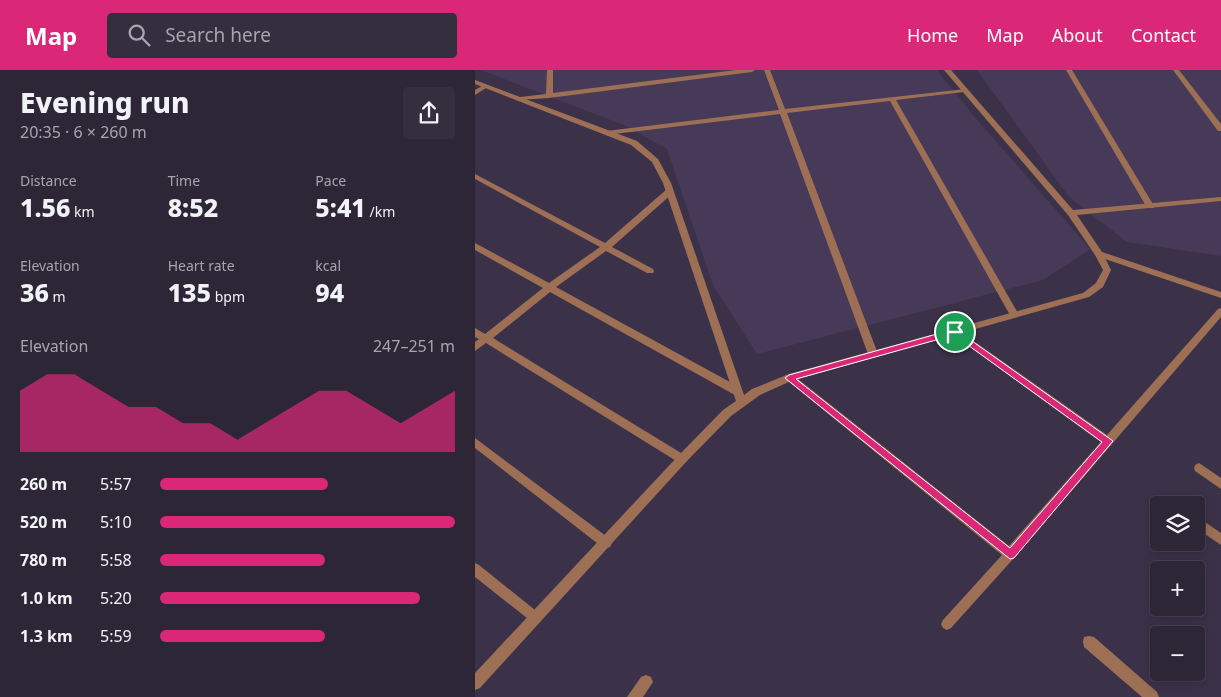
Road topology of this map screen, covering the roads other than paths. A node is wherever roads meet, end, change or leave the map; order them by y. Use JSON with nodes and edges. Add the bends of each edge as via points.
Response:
{"nodes":[{"id":1,"x":550,"y":70,"type":"edge"},
{"id":2,"x":752,"y":70,"type":"edge"},
{"id":3,"x":767,"y":70,"type":"edge"},
{"id":4,"x":947,"y":70,"type":"edge"},
{"id":5,"x":1069,"y":70,"type":"edge"},
{"id":6,"x":1176,"y":70,"type":"edge"},
{"id":7,"x":475,"y":82,"type":"edge"},
{"id":8,"x":485,"y":86,"type":"junction"},
{"id":9,"x":964,"y":90,"type":"junction"},
{"id":10,"x":475,"y":93,"type":"edge"},
{"id":11,"x":549,"y":96,"type":"junction"},
{"id":12,"x":520,"y":99,"type":"junction"},
{"id":13,"x":892,"y":99,"type":"junction"},
{"id":14,"x":782,"y":112,"type":"junction"},
{"id":15,"x":1221,"y":129,"type":"edge"},
{"id":16,"x":606,"y":133,"type":"junction"},
{"id":17,"x":475,"y":176,"type":"edge"},
{"id":18,"x":670,"y":191,"type":"junction"},
{"id":19,"x":1221,"y":199,"type":"edge"},
{"id":20,"x":1150,"y":206,"type":"junction"},
{"id":21,"x":1071,"y":214,"type":"junction"},
{"id":22,"x":475,"y":246,"type":"edge"},
{"id":23,"x":606,"y":247,"type":"junction"},
{"id":24,"x":1099,"y":254,"type":"junction"},
{"id":25,"x":651,"y":271,"type":"dead end"},
{"id":26,"x":549,"y":288,"type":"junction"},
{"id":27,"x":1221,"y":295,"type":"edge"},
{"id":28,"x":1221,"y":311,"type":"edge"},
{"id":29,"x":1015,"y":315,"type":"junction"},
{"id":30,"x":475,"y":332,"type":"edge"},
{"id":31,"x":955,"y":332,"type":"junction"},
{"id":32,"x":487,"y":339,"type":"junction"},
{"id":33,"x":475,"y":348,"type":"edge"},
{"id":34,"x":873,"y":354,"type":"junction"},
{"id":35,"x":789,"y":378,"type":"junction"},
{"id":36,"x":737,"y":391,"type":"junction"},
{"id":37,"x":741,"y":402,"type":"junction"},
{"id":38,"x":1108,"y":441,"type":"junction"},
{"id":39,"x":475,"y":442,"type":"edge"},
{"id":40,"x":682,"y":459,"type":"junction"},
{"id":41,"x":1199,"y":468,"type":"dead end"},
{"id":42,"x":1221,"y":484,"type":"edge"},
{"id":43,"x":1205,"y":528,"type":"edge"},
{"id":44,"x":1221,"y":540,"type":"edge"},
{"id":45,"x":606,"y":542,"type":"junction"},
{"id":46,"x":1010,"y":554,"type":"junction"},
{"id":47,"x":475,"y":569,"type":"edge"},
{"id":48,"x":536,"y":618,"type":"junction"},
{"id":49,"x":947,"y":624,"type":"dead end"},
{"id":50,"x":1089,"y":642,"type":"dead end"},
{"id":51,"x":646,"y":682,"type":"dead end"},
{"id":52,"x":475,"y":683,"type":"edge"},
{"id":53,"x":634,"y":697,"type":"edge"},
{"id":54,"x":1152,"y":697,"type":"edge"}],
"edges":[{"from":1,"to":11,"type":"street"},
{"from":2,"to":11,"type":"street","via":[[661,78]]},
{"from":3,"to":14,"type":"street"},
{"from":4,"to":9,"type":"street"},
{"from":5,"to":20,"type":"street"},
{"from":6,"to":15,"type":"street"},
{"from":7,"to":8,"type":"street"},
{"from":8,"to":10,"type":"street"},
{"from":8,"to":12,"type":"street"},
{"from":9,"to":13,"type":"street"},
{"from":9,"to":21,"type":"street"},
{"from":11,"to":12,"type":"street"},
{"from":12,"to":16,"type":"street"},
{"from":13,"to":14,"type":"street"},
{"from":13,"to":29,"type":"street"},
{"from":14,"to":16,"type":"street"},
{"from":14,"to":34,"type":"street"},
{"from":16,"to":18,"type":"street","via":[[634,143],[655,161]]},
{"from":17,"to":23,"type":"street"},
{"from":18,"to":23,"type":"street"},
{"from":18,"to":36,"type":"street"},
{"from":19,"to":20,"type":"street"},
{"from":20,"to":21,"type":"street"},
{"from":21,"to":24,"type":"street"},
{"from":22,"to":26,"type":"street"},
{"from":23,"to":25,"type":"street"},
{"from":23,"to":26,"type":"street"},
{"from":24,"to":27,"type":"street"},
{"from":24,"to":29,"type":"street","via":[[1107,270],[1100,285],[1086,295]]},
{"from":26,"to":32,"type":"street"},
{"from":26,"to":36,"type":"street"},
{"from":28,"to":38,"type":"street"},
{"from":29,"to":31,"type":"street"},
{"from":30,"to":32,"type":"street"},
{"from":31,"to":34,"type":"street"},
{"from":31,"to":38,"type":"street"},
{"from":32,"to":33,"type":"street"},
{"from":32,"to":40,"type":"street"},
{"from":34,"to":35,"type":"street"},
{"from":35,"to":37,"type":"street"},
{"from":35,"to":46,"type":"street"},
{"from":36,"to":37,"type":"street"},
{"from":37,"to":40,"type":"street"},
{"from":38,"to":46,"type":"street"},
{"from":39,"to":45,"type":"street"},
{"from":40,"to":45,"type":"street"},
{"from":41,"to":42,"type":"street"},
{"from":43,"to":44,"type":"street"},
{"from":45,"to":48,"type":"street"},
{"from":46,"to":49,"type":"street"},
{"from":47,"to":48,"type":"street"},
{"from":48,"to":52,"type":"street"},
{"from":50,"to":54,"type":"street"},
{"from":51,"to":53,"type":"street"}]}
